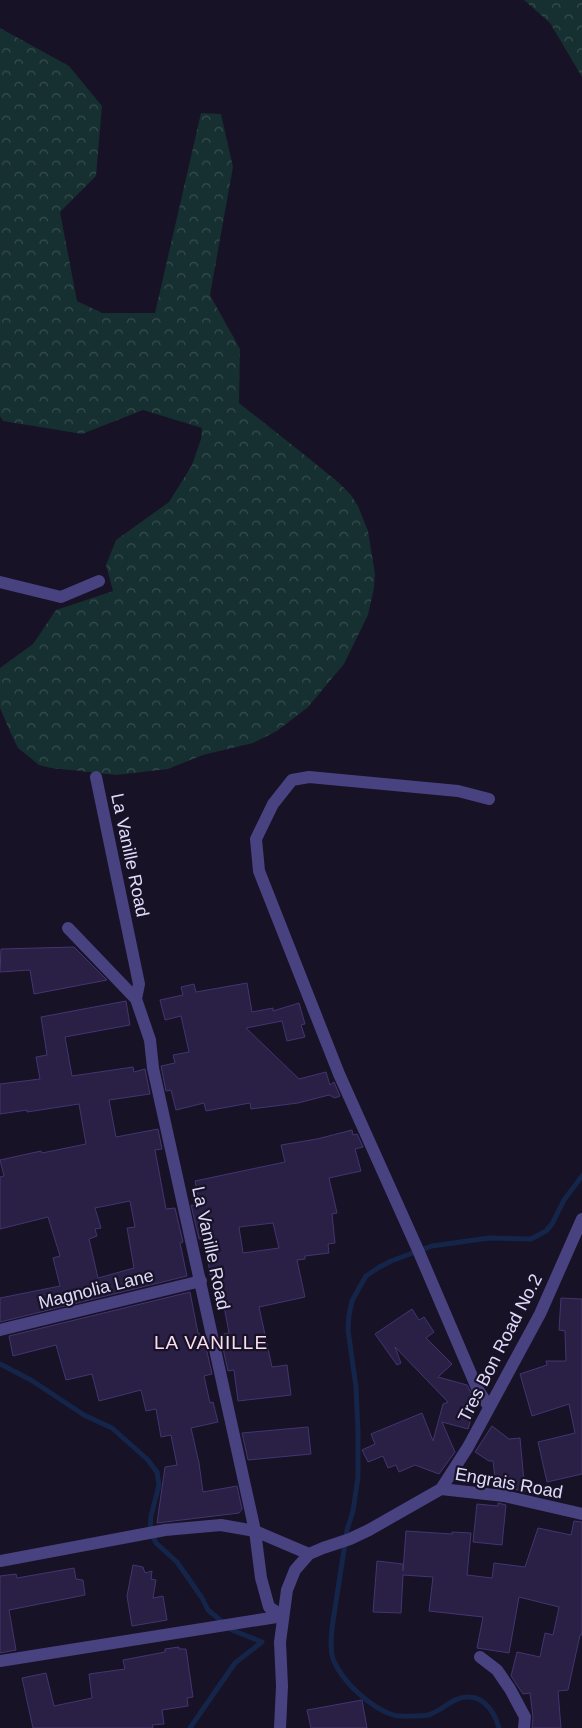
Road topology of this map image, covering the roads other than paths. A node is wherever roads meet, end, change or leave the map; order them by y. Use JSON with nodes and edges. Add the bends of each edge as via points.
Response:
{"nodes":[{"id":1,"x":99,"y":581,"type":"dead end"},
{"id":2,"x":0,"y":582,"type":"edge"},
{"id":3,"x":96,"y":777,"type":"dead end"},
{"id":4,"x":489,"y":799,"type":"dead end"},
{"id":5,"x":68,"y":928,"type":"dead end"},
{"id":6,"x":136,"y":999,"type":"junction"},
{"id":7,"x":582,"y":1219,"type":"edge"},
{"id":8,"x":201,"y":1281,"type":"junction"},
{"id":9,"x":0,"y":1330,"type":"edge"},
{"id":10,"x":489,"y":1407,"type":"junction"},
{"id":11,"x":441,"y":1488,"type":"junction"},
{"id":12,"x":582,"y":1514,"type":"edge"},
{"id":13,"x":255,"y":1531,"type":"junction"},
{"id":14,"x":309,"y":1554,"type":"junction"},
{"id":15,"x":0,"y":1561,"type":"edge"},
{"id":16,"x":283,"y":1616,"type":"junction"},
{"id":17,"x":480,"y":1657,"type":"dead end"},
{"id":18,"x":0,"y":1661,"type":"edge"},
{"id":19,"x":283,"y":1726,"type":"edge"},
{"id":20,"x":524,"y":1728,"type":"edge"}],
"edges":[{"from":1,"to":2,"type":"street","via":[[61,597]]},
{"from":3,"to":6,"type":"street","name":"La Vanille Road","via":[[139,984]]},
{"from":4,"to":10,"type":"street","via":[[458,791],[309,777],[292,780],[273,804],[256,839],[259,872],[339,1074],[477,1388]]},
{"from":5,"to":6,"type":"street","name":"La Vanille Road"},
{"from":6,"to":8,"type":"street","name":"La Vanille Road","via":[[150,1040],[153,1068]]},
{"from":7,"to":10,"type":"street","name":"Tres Bon Road No.2","via":[[540,1314]]},
{"from":8,"to":9,"type":"street","name":"Magnolia Lane"},
{"from":8,"to":13,"type":"street","name":"La Vanille Road"},
{"from":10,"to":11,"type":"street","name":"Tres Bon Road No.2"},
{"from":11,"to":12,"type":"street","name":"Engrais Road","via":[[504,1496]]},
{"from":11,"to":14,"type":"street","name":"Engrais Road","via":[[350,1539]]},
{"from":13,"to":14,"type":"street"},
{"from":13,"to":15,"type":"street","via":[[221,1525],[165,1530]]},
{"from":13,"to":16,"type":"street","name":"La Vanille Road","via":[[261,1578],[269,1607]]},
{"from":14,"to":16,"type":"street","name":"Engrais Road","via":[[295,1570],[287,1590]]},
{"from":16,"to":18,"type":"street"},
{"from":16,"to":19,"type":"street","name":"Engrais Road","via":[[280,1642]]},
{"from":17,"to":20,"type":"street","via":[[497,1670],[510,1689],[525,1717]]}]}
